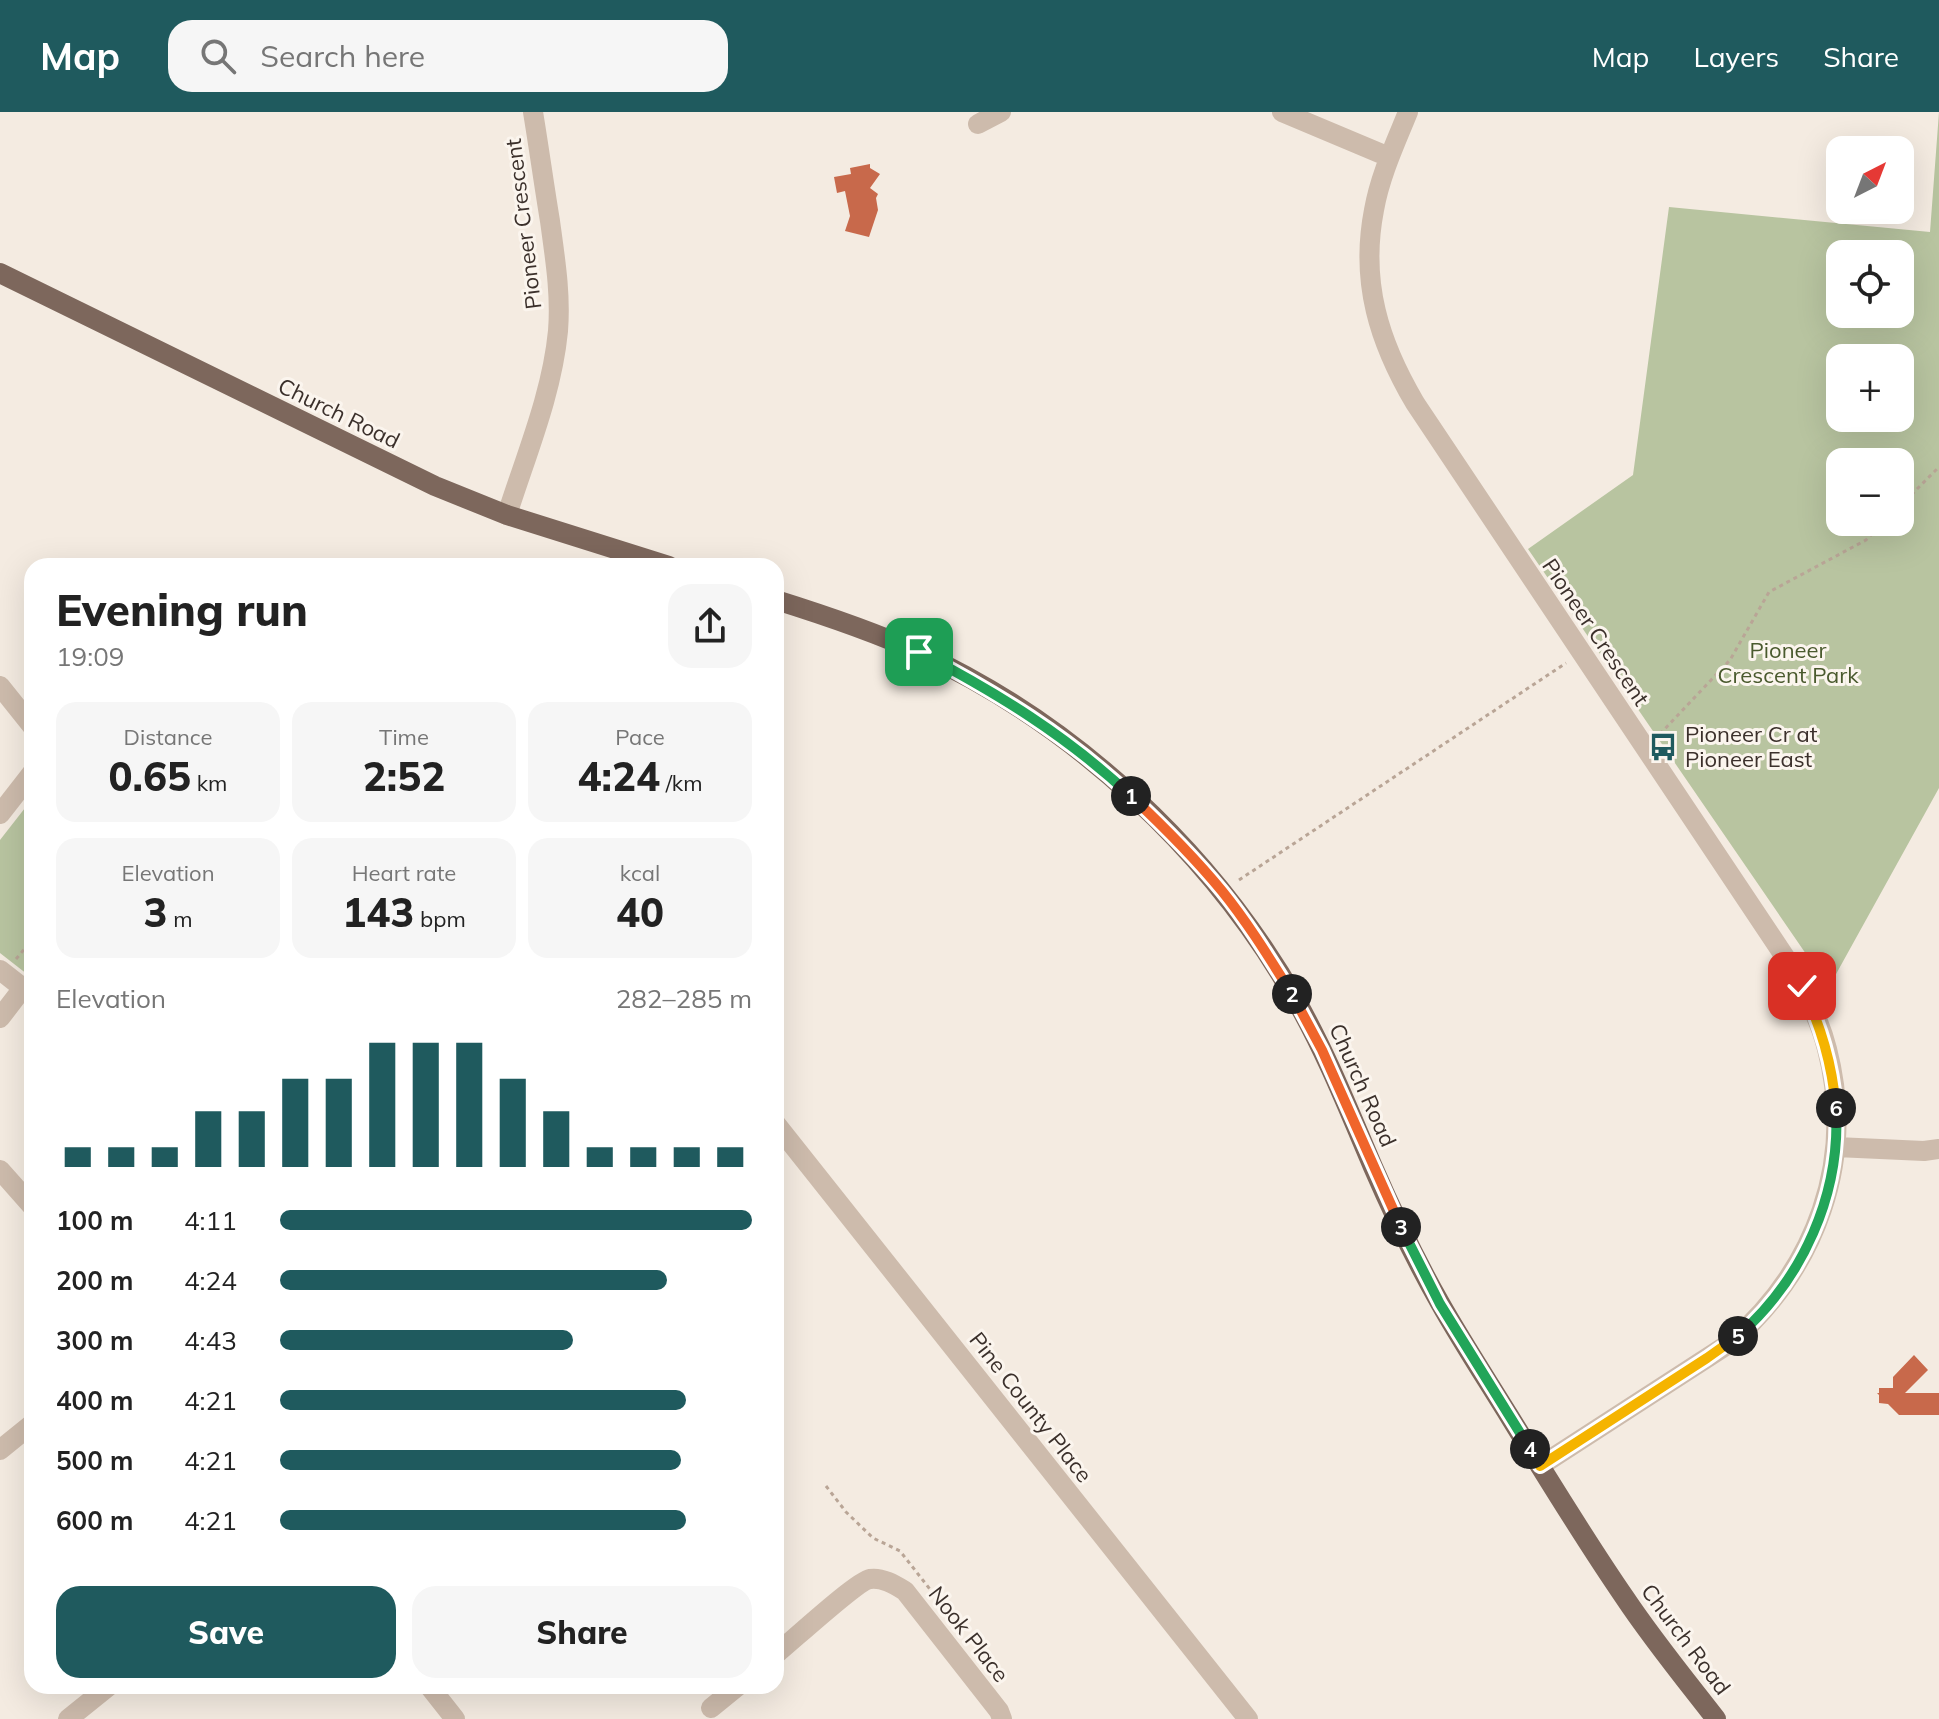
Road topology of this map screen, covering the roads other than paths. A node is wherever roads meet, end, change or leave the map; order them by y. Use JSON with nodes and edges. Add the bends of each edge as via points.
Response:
{"nodes":[{"id":1,"x":533,"y":112,"type":"edge"},
{"id":2,"x":1001,"y":112,"type":"edge"},
{"id":3,"x":1282,"y":112,"type":"edge"},
{"id":4,"x":1408,"y":112,"type":"edge"},
{"id":5,"x":978,"y":124,"type":"dead end"},
{"id":6,"x":1389,"y":157,"type":"junction"},
{"id":7,"x":0,"y":273,"type":"edge"},
{"id":8,"x":507,"y":515,"type":"junction"},
{"id":9,"x":644,"y":558,"type":"edge"},
{"id":10,"x":784,"y":608,"type":"edge"},
{"id":11,"x":0,"y":686,"type":"edge"},
{"id":12,"x":24,"y":716,"type":"edge"},
{"id":13,"x":24,"y":783,"type":"edge"},
{"id":14,"x":0,"y":814,"type":"edge"},
{"id":15,"x":4,"y":969,"type":"edge"},
{"id":16,"x":24,"y":987,"type":"edge"},
{"id":17,"x":24,"y":995,"type":"edge"},
{"id":18,"x":0,"y":1018,"type":"edge"},
{"id":19,"x":784,"y":1134,"type":"edge"},
{"id":20,"x":1836,"y":1147,"type":"junction"},
{"id":21,"x":1939,"y":1149,"type":"edge"},
{"id":22,"x":0,"y":1170,"type":"edge"},
{"id":23,"x":24,"y":1197,"type":"edge"},
{"id":24,"x":24,"y":1430,"type":"edge"},
{"id":25,"x":0,"y":1450,"type":"edge"},
{"id":26,"x":1540,"y":1466,"type":"junction"},
{"id":27,"x":784,"y":1647,"type":"edge"},
{"id":28,"x":99,"y":1694,"type":"edge"},
{"id":29,"x":435,"y":1694,"type":"edge"},
{"id":30,"x":728,"y":1694,"type":"edge"},
{"id":31,"x":711,"y":1708,"type":"dead end"},
{"id":32,"x":68,"y":1719,"type":"edge"},
{"id":33,"x":455,"y":1719,"type":"edge"},
{"id":34,"x":1002,"y":1719,"type":"edge"},
{"id":35,"x":1248,"y":1719,"type":"edge"},
{"id":36,"x":1716,"y":1719,"type":"edge"}],
"edges":[{"from":1,"to":8,"type":"street","name":"Pioneer Crescent","via":[[556,266],[558,331],[546,392]]},
{"from":2,"to":5,"type":"street"},
{"from":3,"to":6,"type":"street"},
{"from":4,"to":6,"type":"street","name":"Pioneer Crescent"},
{"from":6,"to":20,"type":"street","name":"Pioneer Crescent","via":[[1373,211],[1371,287],[1396,372],[1802,986],[1816,1015],[1834,1082]]},
{"from":7,"to":8,"type":"main road","name":"Church Road","via":[[421,479]]},
{"from":8,"to":9,"type":"main road","name":"Church Road"},
{"from":10,"to":26,"type":"main road","name":"Church Road","via":[[851,625],[919,652],[1025,712],[1118,783],[1190,854],[1258,940],[1296,1001],[1440,1304]]},
{"from":11,"to":12,"type":"street"},
{"from":13,"to":14,"type":"street"},
{"from":15,"to":16,"type":"street"},
{"from":17,"to":18,"type":"street"},
{"from":19,"to":35,"type":"street","name":"Pine County Place"},
{"from":20,"to":21,"type":"street"},
{"from":20,"to":26,"type":"street","name":"Pioneer Crescent","via":[[1815,1230],[1790,1277],[1762,1312],[1730,1343]]},
{"from":22,"to":23,"type":"street"},
{"from":24,"to":25,"type":"street"},
{"from":26,"to":36,"type":"main road","name":"Church Road","via":[[1624,1597]]},
{"from":27,"to":34,"type":"street","name":"Nook Place","via":[[869,1579],[887,1581],[905,1591]]},
{"from":28,"to":32,"type":"street"},
{"from":29,"to":33,"type":"street"},
{"from":30,"to":31,"type":"street"}]}
